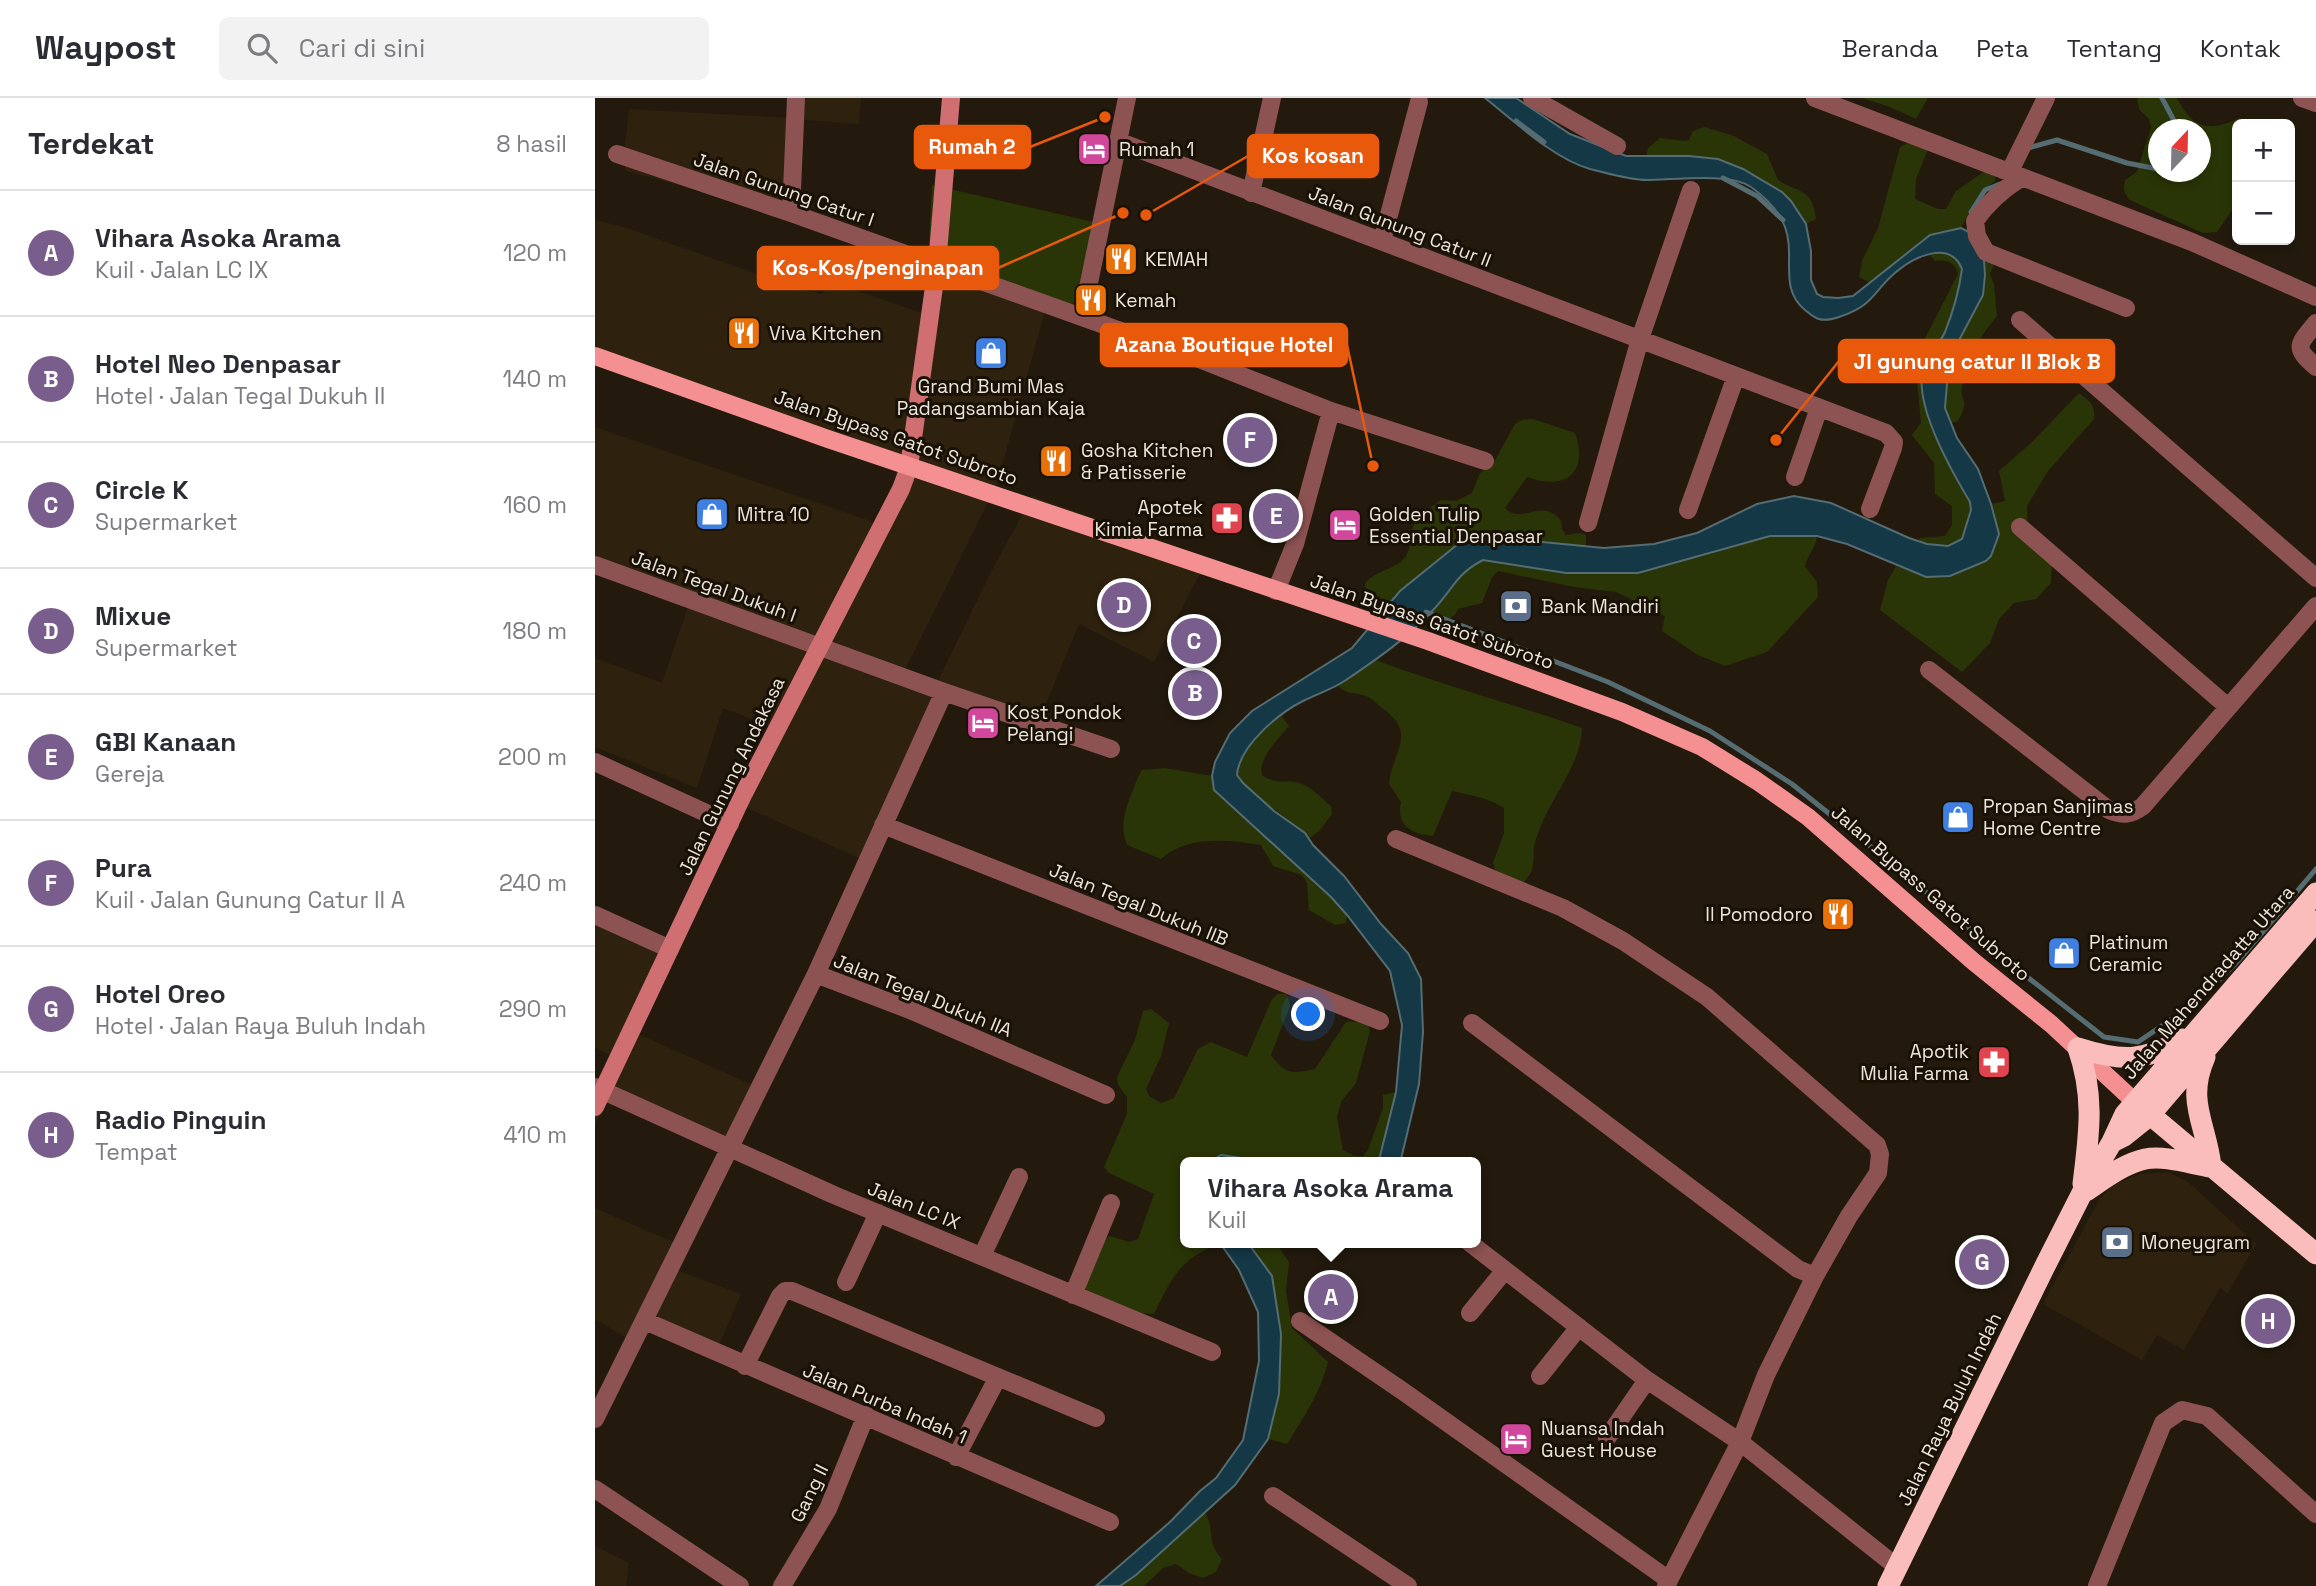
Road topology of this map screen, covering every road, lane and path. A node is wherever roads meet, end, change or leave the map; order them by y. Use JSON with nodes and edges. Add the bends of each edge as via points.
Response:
{"nodes":[{"id":1,"x":796,"y":98,"type":"edge"},
{"id":2,"x":951,"y":98,"type":"edge"},
{"id":3,"x":1128,"y":98,"type":"edge"},
{"id":4,"x":1272,"y":98,"type":"edge"},
{"id":5,"x":1532,"y":98,"type":"edge"},
{"id":6,"x":1815,"y":98,"type":"edge"},
{"id":7,"x":2046,"y":98,"type":"edge"},
{"id":8,"x":2302,"y":98,"type":"edge"},
{"id":9,"x":1419,"y":102,"type":"dead end"},
{"id":10,"x":2316,"y":103,"type":"edge"},
{"id":11,"x":1120,"y":142,"type":"junction"},
{"id":12,"x":1617,"y":146,"type":"dead end"},
{"id":13,"x":617,"y":154,"type":"dead end"},
{"id":14,"x":2015,"y":175,"type":"junction"},
{"id":15,"x":1691,"y":190,"type":"dead end"},
{"id":16,"x":1251,"y":192,"type":"junction"},
{"id":17,"x":791,"y":213,"type":"junction"},
{"id":18,"x":1382,"y":241,"type":"junction"},
{"id":19,"x":937,"y":265,"type":"junction"},
{"id":20,"x":2316,"y":297,"type":"edge"},
{"id":21,"x":2126,"y":308,"type":"dead end"},
{"id":22,"x":1082,"y":317,"type":"junction"},
{"id":23,"x":2020,"y":320,"type":"dead end"},
{"id":24,"x":2316,"y":324,"type":"edge"},
{"id":25,"x":1640,"y":340,"type":"junction"},
{"id":26,"x":595,"y":356,"type":"edge"},
{"id":27,"x":2316,"y":367,"type":"edge"},
{"id":28,"x":1736,"y":376,"type":"junction"},
{"id":29,"x":1819,"y":408,"type":"junction"},
{"id":30,"x":1331,"y":411,"type":"junction"},
{"id":31,"x":1485,"y":461,"type":"dead end"},
{"id":32,"x":909,"y":467,"type":"junction"},
{"id":33,"x":1795,"y":477,"type":"dead end"},
{"id":34,"x":1870,"y":509,"type":"dead end"},
{"id":35,"x":1688,"y":510,"type":"dead end"},
{"id":36,"x":1588,"y":523,"type":"dead end"},
{"id":37,"x":2019,"y":527,"type":"dead end"},
{"id":38,"x":595,"y":565,"type":"edge"},
{"id":39,"x":2316,"y":578,"type":"edge"},
{"id":40,"x":1276,"y":591,"type":"junction"},
{"id":41,"x":2316,"y":606,"type":"edge"},
{"id":42,"x":819,"y":646,"type":"junction"},
{"id":43,"x":1929,"y":670,"type":"dead end"},
{"id":44,"x":944,"y":692,"type":"junction"},
{"id":45,"x":2228,"y":706,"type":"junction"},
{"id":46,"x":1111,"y":749,"type":"dead end"},
{"id":47,"x":595,"y":762,"type":"edge"},
{"id":48,"x":730,"y":824,"type":"junction"},
{"id":49,"x":883,"y":825,"type":"junction"},
{"id":50,"x":1397,"y":839,"type":"dead end"},
{"id":51,"x":2316,"y":893,"type":"edge"},
{"id":52,"x":595,"y":915,"type":"edge"},
{"id":53,"x":2316,"y":921,"type":"edge"},
{"id":54,"x":670,"y":949,"type":"junction"},
{"id":55,"x":816,"y":974,"type":"junction"},
{"id":56,"x":1380,"y":1021,"type":"dead end"},
{"id":57,"x":1472,"y":1023,"type":"dead end"},
{"id":58,"x":2205,"y":1036,"type":"junction"},
{"id":59,"x":2078,"y":1048,"type":"junction"},
{"id":60,"x":598,"y":1095,"type":"edge"},
{"id":61,"x":1106,"y":1095,"type":"dead end"},
{"id":62,"x":2142,"y":1108,"type":"junction"},
{"id":63,"x":730,"y":1149,"type":"junction"},
{"id":64,"x":2211,"y":1167,"type":"junction"},
{"id":65,"x":1019,"y":1177,"type":"dead end"},
{"id":66,"x":2082,"y":1193,"type":"junction"},
{"id":67,"x":1111,"y":1203,"type":"dead end"},
{"id":68,"x":878,"y":1213,"type":"junction"},
{"id":69,"x":1476,"y":1248,"type":"edge"},
{"id":70,"x":2316,"y":1254,"type":"edge"},
{"id":71,"x":982,"y":1256,"type":"junction"},
{"id":72,"x":1505,"y":1270,"type":"junction"},
{"id":73,"x":1815,"y":1276,"type":"junction"},
{"id":74,"x":846,"y":1282,"type":"dead end"},
{"id":75,"x":1073,"y":1295,"type":"junction"},
{"id":76,"x":1470,"y":1313,"type":"dead end"},
{"id":77,"x":645,"y":1321,"type":"junction"},
{"id":78,"x":1300,"y":1321,"type":"dead end"},
{"id":79,"x":1579,"y":1327,"type":"junction"},
{"id":80,"x":1212,"y":1352,"type":"dead end"},
{"id":81,"x":745,"y":1366,"type":"junction"},
{"id":82,"x":1540,"y":1376,"type":"dead end"},
{"id":83,"x":998,"y":1377,"type":"junction"},
{"id":84,"x":1647,"y":1380,"type":"junction"},
{"id":85,"x":866,"y":1415,"type":"junction"},
{"id":86,"x":1096,"y":1418,"type":"dead end"},
{"id":87,"x":595,"y":1419,"type":"edge"},
{"id":88,"x":1607,"y":1438,"type":"dead end"},
{"id":89,"x":1740,"y":1442,"type":"junction"},
{"id":90,"x":956,"y":1457,"type":"junction"},
{"id":91,"x":595,"y":1489,"type":"edge"},
{"id":92,"x":1273,"y":1496,"type":"dead end"},
{"id":93,"x":2316,"y":1514,"type":"edge"},
{"id":94,"x":1109,"y":1522,"type":"dead end"},
{"id":95,"x":1896,"y":1579,"type":"edge"},
{"id":96,"x":1667,"y":1583,"type":"edge"},
{"id":97,"x":740,"y":1586,"type":"edge"},
{"id":98,"x":782,"y":1586,"type":"edge"},
{"id":99,"x":1408,"y":1586,"type":"edge"},
{"id":100,"x":2097,"y":1586,"type":"edge"}],
"edges":[{"from":1,"to":17,"type":"street"},
{"from":2,"to":19,"type":"street","name":"Jalan Gunung Andakasa"},
{"from":3,"to":11,"type":"street"},
{"from":4,"to":16,"type":"street"},
{"from":5,"to":12,"type":"street"},
{"from":6,"to":14,"type":"street"},
{"from":7,"to":14,"type":"street"},
{"from":8,"to":10,"type":"street"},
{"from":9,"to":18,"type":"street"},
{"from":11,"to":16,"type":"street","name":"Jalan Gunung Catur II"},
{"from":11,"to":22,"type":"street"},
{"from":13,"to":17,"type":"street","name":"Jalan Gunung Catur I"},
{"from":14,"to":20,"type":"street","via":[[2192,242]]},
{"from":14,"to":21,"type":"street","via":[[1975,221],[1986,252]]},
{"from":15,"to":25,"type":"street"},
{"from":16,"to":18,"type":"street","name":"Jalan Gunung Catur II"},
{"from":17,"to":19,"type":"street","name":"Jalan Gunung Catur I"},
{"from":18,"to":25,"type":"street","name":"Jalan Gunung Catur II"},
{"from":19,"to":22,"type":"street"},
{"from":19,"to":32,"type":"street","name":"Jalan Gunung Andakasa"},
{"from":22,"to":30,"type":"street"},
{"from":23,"to":39,"type":"street"},
{"from":24,"to":27,"type":"street","via":[[2299,349]]},
{"from":25,"to":28,"type":"street","name":"Jalan Gunung Catur II"},
{"from":25,"to":36,"type":"street"},
{"from":26,"to":32,"type":"main road","name":"Jalan Bypass Gatot Subroto"},
{"from":28,"to":29,"type":"street","name":"Jalan Gunung Catur II"},
{"from":28,"to":35,"type":"street"},
{"from":29,"to":33,"type":"street"},
{"from":29,"to":34,"type":"street","name":"Jalan Gunung Catur II","via":[[1886,433],[1894,442]]},
{"from":30,"to":31,"type":"street"},
{"from":30,"to":40,"type":"street","via":[[1295,544]]},
{"from":32,"to":40,"type":"main road","name":"Jalan Bypass Gatot Subroto"},
{"from":32,"to":42,"type":"street","name":"Jalan Gunung Andakasa"},
{"from":37,"to":45,"type":"street"},
{"from":38,"to":42,"type":"street","name":"Jalan Tegal Dukuh I"},
{"from":40,"to":59,"type":"main road","name":"Jalan Bypass Gatot Subroto","via":[[1428,641],[1702,747],[1808,817]]},
{"from":41,"to":45,"type":"street"},
{"from":42,"to":44,"type":"street","name":"Jalan Tegal Dukuh I"},
{"from":42,"to":48,"type":"street","name":"Jalan Gunung Andakasa"},
{"from":43,"to":45,"type":"street","via":[[2121,815],[2133,814],[2143,806]]},
{"from":44,"to":46,"type":"street","name":"Jalan Tegal Dukuh I"},
{"from":44,"to":49,"type":"street","name":"Jalan Tegal Dukuh IIA"},
{"from":47,"to":48,"type":"street"},
{"from":48,"to":54,"type":"street","name":"Jalan Gunung Andakasa"},
{"from":49,"to":55,"type":"street","name":"Jalan Tegal Dukuh IIA"},
{"from":49,"to":56,"type":"street","name":"Jalan Tegal Dukuh IIB"},
{"from":50,"to":73,"type":"street","via":[[1563,908],[1623,941],[1707,997],[1877,1145],[1878,1173]]},
{"from":51,"to":58,"type":"highway","name":"Jalan Mahendradatta Utara"},
{"from":52,"to":54,"type":"street"},
{"from":53,"to":58,"type":"highway","name":"Jalan Mahendradatta Utara"},
{"from":54,"to":60,"type":"street","name":"Jalan Gunung Andakasa"},
{"from":55,"to":61,"type":"street","name":"Jalan Tegal Dukuh IIA"},
{"from":55,"to":63,"type":"street"},
{"from":57,"to":73,"type":"street","via":[[1798,1269]]},
{"from":58,"to":59,"type":"highway","via":[[2157,1053],[2113,1058]]},
{"from":58,"to":62,"type":"highway","name":"Jalan Mahendradatta Utara"},
{"from":58,"to":64,"type":"highway","via":[[2197,1094]]},
{"from":59,"to":62,"type":"main road","name":"Jalan Bypass Gatot Subroto"},
{"from":59,"to":66,"type":"highway","via":[[2091,1108]]},
{"from":60,"to":63,"type":"street","name":"Jalan LC IX"},
{"from":62,"to":64,"type":"highway"},
{"from":62,"to":66,"type":"highway","name":"Jalan Raya Buluh Indah","via":[[2116,1130]]},
{"from":63,"to":68,"type":"street","name":"Jalan LC IX"},
{"from":63,"to":77,"type":"street"},
{"from":64,"to":66,"type":"highway","via":[[2145,1159]]},
{"from":64,"to":70,"type":"highway"},
{"from":65,"to":71,"type":"street"},
{"from":66,"to":95,"type":"highway","name":"Jalan Raya Buluh Indah"},
{"from":67,"to":75,"type":"street"},
{"from":68,"to":71,"type":"street","name":"Jalan LC IX"},
{"from":68,"to":74,"type":"street"},
{"from":69,"to":72,"type":"street"},
{"from":71,"to":75,"type":"street","name":"Jalan LC IX"},
{"from":72,"to":76,"type":"street"},
{"from":72,"to":79,"type":"street"},
{"from":73,"to":89,"type":"street","via":[[1766,1375]]},
{"from":75,"to":80,"type":"street","name":"Jalan LC IX"},
{"from":77,"to":81,"type":"street","name":"Jalan Purba Indah 1"},
{"from":77,"to":87,"type":"street"},
{"from":78,"to":96,"type":"street"},
{"from":79,"to":82,"type":"street"},
{"from":79,"to":84,"type":"street"},
{"from":81,"to":83,"type":"street","via":[[780,1296],[792,1291]]},
{"from":81,"to":85,"type":"street","name":"Jalan Purba Indah 1"},
{"from":83,"to":86,"type":"street"},
{"from":83,"to":90,"type":"street"},
{"from":84,"to":88,"type":"street"},
{"from":84,"to":89,"type":"street"},
{"from":85,"to":90,"type":"street","name":"Jalan Purba Indah 1"},
{"from":85,"to":98,"type":"street","name":"Gang II","via":[[828,1509]]},
{"from":89,"to":95,"type":"street"},
{"from":89,"to":96,"type":"street"},
{"from":90,"to":94,"type":"street","name":"Jalan Purba Indah 1"},
{"from":91,"to":97,"type":"street"},
{"from":92,"to":99,"type":"street"},
{"from":93,"to":100,"type":"street","via":[[2207,1416],[2182,1409],[2163,1423]]}]}
